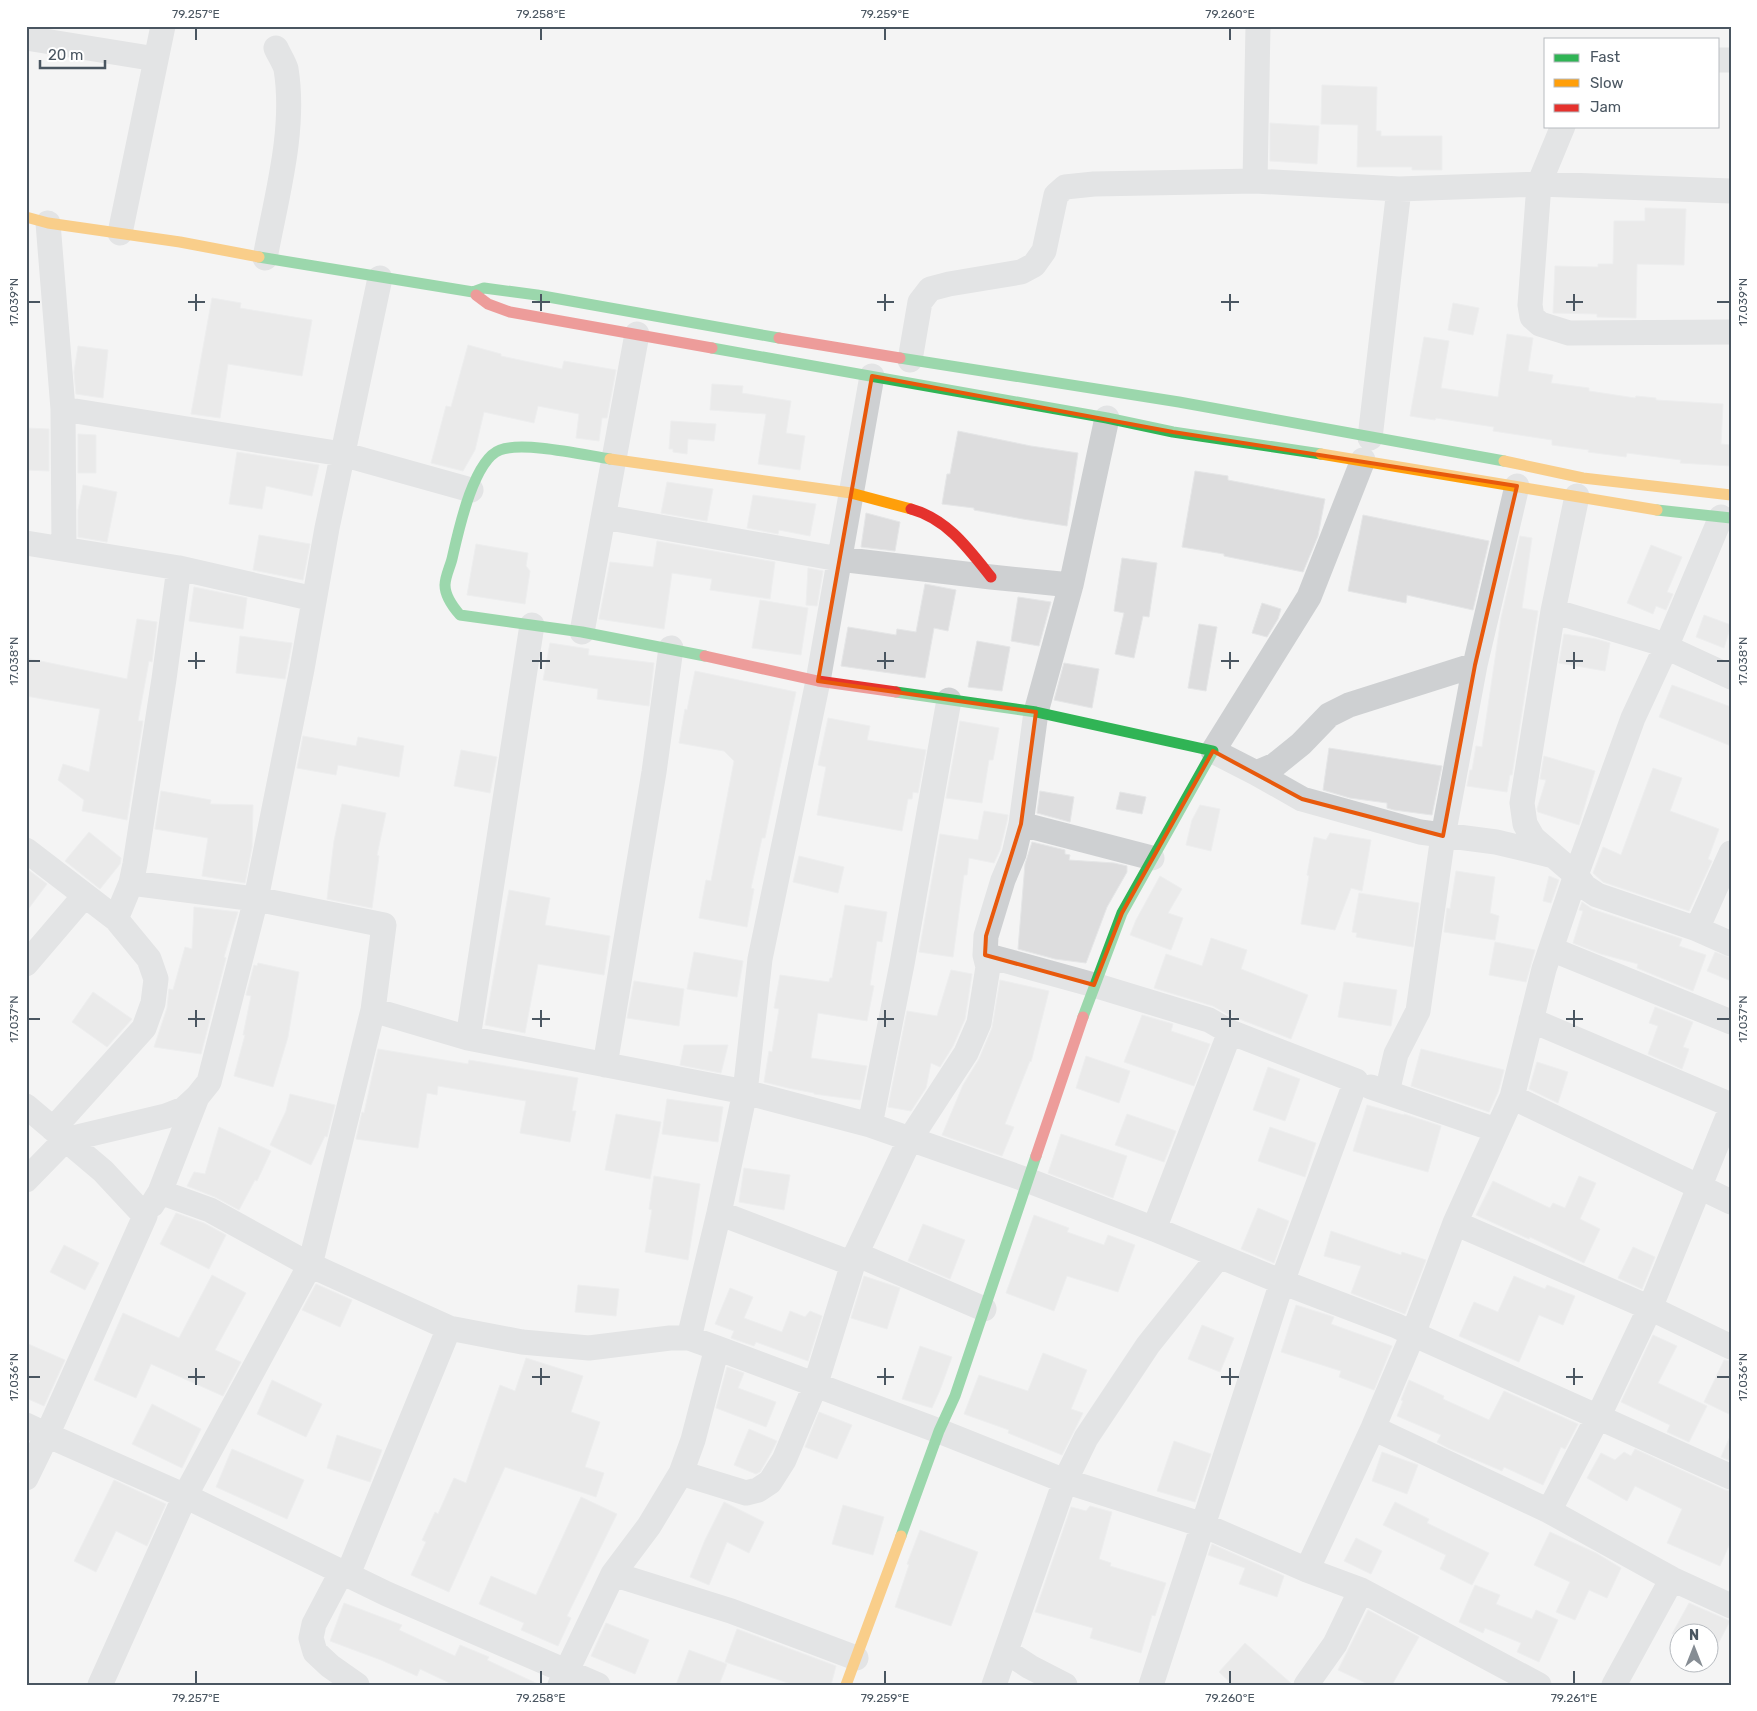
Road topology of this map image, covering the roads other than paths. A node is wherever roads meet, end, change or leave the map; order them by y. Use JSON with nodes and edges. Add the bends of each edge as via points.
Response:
{"nodes":[{"id":1,"x":163,"y":26,"type":"edge"},
{"id":2,"x":1258,"y":26,"type":"edge"},
{"id":3,"x":26,"y":38,"type":"edge"},
{"id":4,"x":276,"y":48,"type":"dead end"},
{"id":5,"x":156,"y":59,"type":"junction"},
{"id":6,"x":1562,"y":128,"type":"edge"},
{"id":7,"x":1255,"y":181,"type":"junction"},
{"id":8,"x":1539,"y":184,"type":"junction"},
{"id":9,"x":1399,"y":189,"type":"junction"},
{"id":10,"x":1731,"y":191,"type":"edge"},
{"id":11,"x":37,"y":220,"type":"edge"},
{"id":12,"x":120,"y":233,"type":"junction"},
{"id":13,"x":264,"y":258,"type":"junction"},
{"id":14,"x":380,"y":278,"type":"junction"},
{"id":15,"x":473,"y":292,"type":"junction"},
{"id":16,"x":1731,"y":332,"type":"edge"},
{"id":17,"x":637,"y":334,"type":"junction"},
{"id":18,"x":910,"y":360,"type":"junction"},
{"id":19,"x":872,"y":376,"type":"junction"},
{"id":20,"x":63,"y":410,"type":"junction"},
{"id":21,"x":1107,"y":418,"type":"junction"},
{"id":22,"x":1367,"y":449,"type":"junction"},
{"id":23,"x":342,"y":454,"type":"junction"},
{"id":24,"x":614,"y":458,"type":"junction"},
{"id":25,"x":1517,"y":486,"type":"junction"},
{"id":26,"x":471,"y":490,"type":"junction"},
{"id":27,"x":851,"y":493,"type":"junction"},
{"id":28,"x":1577,"y":496,"type":"junction"},
{"id":29,"x":1727,"y":510,"type":"edge"},
{"id":30,"x":604,"y":517,"type":"junction"},
{"id":31,"x":26,"y":543,"type":"edge"},
{"id":32,"x":64,"y":550,"type":"junction"},
{"id":33,"x":840,"y":559,"type":"junction"},
{"id":34,"x":179,"y":568,"type":"junction"},
{"id":35,"x":991,"y":577,"type":"junction"},
{"id":36,"x":1071,"y":585,"type":"junction"},
{"id":37,"x":314,"y":599,"type":"junction"},
{"id":38,"x":1553,"y":611,"type":"junction"},
{"id":39,"x":532,"y":625,"type":"junction"},
{"id":40,"x":582,"y":632,"type":"junction"},
{"id":41,"x":1666,"y":647,"type":"junction"},
{"id":42,"x":671,"y":648,"type":"junction"},
{"id":43,"x":1475,"y":665,"type":"junction"},
{"id":44,"x":1731,"y":676,"type":"edge"},
{"id":45,"x":818,"y":681,"type":"junction"},
{"id":46,"x":949,"y":700,"type":"junction"},
{"id":47,"x":1036,"y":712,"type":"junction"},
{"id":48,"x":1213,"y":752,"type":"junction"},
{"id":49,"x":1256,"y":773,"type":"junction"},
{"id":50,"x":1021,"y":824,"type":"junction"},
{"id":51,"x":1443,"y":836,"type":"junction"},
{"id":52,"x":26,"y":850,"type":"edge"},
{"id":53,"x":1731,"y":852,"type":"edge"},
{"id":54,"x":1553,"y":855,"type":"junction"},
{"id":55,"x":1152,"y":858,"type":"junction"},
{"id":56,"x":1576,"y":875,"type":"junction"},
{"id":57,"x":131,"y":883,"type":"junction"},
{"id":58,"x":85,"y":895,"type":"junction"},
{"id":59,"x":256,"y":899,"type":"junction"},
{"id":60,"x":116,"y":919,"type":"junction"},
{"id":61,"x":1697,"y":930,"type":"junction"},
{"id":62,"x":1731,"y":944,"type":"edge"},
{"id":63,"x":1551,"y":949,"type":"junction"},
{"id":64,"x":985,"y":955,"type":"junction"},
{"id":65,"x":26,"y":964,"type":"edge"},
{"id":66,"x":1094,"y":985,"type":"junction"},
{"id":67,"x":373,"y":1010,"type":"junction"},
{"id":68,"x":1531,"y":1020,"type":"junction"},
{"id":69,"x":1731,"y":1022,"type":"edge"},
{"id":70,"x":1230,"y":1032,"type":"junction"},
{"id":71,"x":468,"y":1038,"type":"junction"},
{"id":72,"x":604,"y":1065,"type":"junction"},
{"id":73,"x":1356,"y":1081,"type":"junction"},
{"id":74,"x":745,"y":1092,"type":"junction"},
{"id":75,"x":1387,"y":1092,"type":"junction"},
{"id":76,"x":197,"y":1097,"type":"junction"},
{"id":77,"x":1512,"y":1097,"type":"junction"},
{"id":78,"x":1731,"y":1105,"type":"edge"},
{"id":79,"x":26,"y":1106,"type":"edge"},
{"id":80,"x":1731,"y":1109,"type":"edge"},
{"id":81,"x":870,"y":1125,"type":"junction"},
{"id":82,"x":1496,"y":1130,"type":"junction"},
{"id":83,"x":59,"y":1134,"type":"junction"},
{"id":84,"x":910,"y":1139,"type":"junction"},
{"id":85,"x":26,"y":1180,"type":"edge"},
{"id":86,"x":1027,"y":1180,"type":"junction"},
{"id":87,"x":1698,"y":1187,"type":"junction"},
{"id":88,"x":160,"y":1192,"type":"junction"},
{"id":89,"x":1731,"y":1202,"type":"edge"},
{"id":90,"x":719,"y":1213,"type":"junction"},
{"id":91,"x":145,"y":1216,"type":"junction"},
{"id":92,"x":1455,"y":1224,"type":"junction"},
{"id":93,"x":1154,"y":1229,"type":"junction"},
{"id":94,"x":1219,"y":1256,"type":"junction"},
{"id":95,"x":854,"y":1259,"type":"junction"},
{"id":96,"x":310,"y":1265,"type":"junction"},
{"id":97,"x":1282,"y":1282,"type":"junction"},
{"id":98,"x":1650,"y":1308,"type":"junction"},
{"id":99,"x":984,"y":1309,"type":"junction"},
{"id":100,"x":449,"y":1328,"type":"junction"},
{"id":101,"x":1413,"y":1334,"type":"junction"},
{"id":102,"x":689,"y":1338,"type":"junction"},
{"id":103,"x":1731,"y":1347,"type":"edge"},
{"id":104,"x":717,"y":1348,"type":"junction"},
{"id":105,"x":815,"y":1386,"type":"junction"},
{"id":106,"x":1598,"y":1417,"type":"junction"},
{"id":107,"x":1373,"y":1428,"type":"junction"},
{"id":108,"x":36,"y":1430,"type":"edge"},
{"id":109,"x":939,"y":1431,"type":"junction"},
{"id":110,"x":681,"y":1473,"type":"junction"},
{"id":111,"x":1731,"y":1477,"type":"edge"},
{"id":112,"x":26,"y":1478,"type":"edge"},
{"id":113,"x":1065,"y":1481,"type":"junction"},
{"id":114,"x":185,"y":1496,"type":"junction"},
{"id":115,"x":1549,"y":1511,"type":"junction"},
{"id":116,"x":1203,"y":1525,"type":"junction"},
{"id":117,"x":1307,"y":1570,"type":"junction"},
{"id":118,"x":345,"y":1572,"type":"junction"},
{"id":119,"x":614,"y":1574,"type":"junction"},
{"id":120,"x":1672,"y":1579,"type":"junction"},
{"id":121,"x":1361,"y":1590,"type":"junction"},
{"id":122,"x":1731,"y":1606,"type":"edge"},
{"id":123,"x":1007,"y":1652,"type":"junction"},
{"id":124,"x":856,"y":1658,"type":"junction"},
{"id":125,"x":563,"y":1678,"type":"edge"},
{"id":126,"x":100,"y":1685,"type":"edge"},
{"id":127,"x":357,"y":1685,"type":"edge"},
{"id":128,"x":598,"y":1685,"type":"edge"},
{"id":129,"x":846,"y":1685,"type":"edge"},
{"id":130,"x":994,"y":1685,"type":"edge"},
{"id":131,"x":1065,"y":1685,"type":"edge"},
{"id":132,"x":1151,"y":1685,"type":"edge"},
{"id":133,"x":1306,"y":1685,"type":"edge"},
{"id":134,"x":1539,"y":1685,"type":"edge"},
{"id":135,"x":1614,"y":1685,"type":"edge"}],
"edges":[{"from":1,"to":5,"type":"street"},
{"from":2,"to":7,"type":"street"},
{"from":3,"to":5,"type":"street"},
{"from":4,"to":13,"type":"street","via":[[286,67],[288,120]]},
{"from":5,"to":12,"type":"street"},
{"from":6,"to":8,"type":"street"},
{"from":7,"to":9,"type":"street"},
{"from":7,"to":18,"type":"street","via":[[1066,187],[1056,195],[1044,251],[1034,265],[1021,272],[930,289],[920,302]]},
{"from":8,"to":9,"type":"street"},
{"from":8,"to":10,"type":"street"},
{"from":8,"to":16,"type":"street","via":[[1530,304],[1532,317],[1540,324],[1569,333]]},
{"from":9,"to":22,"type":"street"},
{"from":11,"to":12,"type":"main road"},
{"from":11,"to":20,"type":"street"},
{"from":12,"to":13,"type":"main road"},
{"from":13,"to":14,"type":"main road"},
{"from":14,"to":15,"type":"main road"},
{"from":14,"to":23,"type":"street"},
{"from":15,"to":17,"type":"main road","via":[[482,302],[496,308]]},
{"from":15,"to":18,"type":"main road","via":[[484,288],[537,295]]},
{"from":17,"to":19,"type":"main road"},
{"from":17,"to":24,"type":"street"},
{"from":18,"to":22,"type":"main road","via":[[1179,402]]},
{"from":19,"to":21,"type":"main road"},
{"from":19,"to":27,"type":"street"},
{"from":20,"to":23,"type":"street"},
{"from":20,"to":32,"type":"street"},
{"from":21,"to":22,"type":"main road","via":[[1173,432]]},
{"from":21,"to":36,"type":"street"},
{"from":22,"to":25,"type":"main road"},
{"from":22,"to":29,"type":"main road","via":[[1525,465]]},
{"from":22,"to":48,"type":"street","via":[[1309,597]]},
{"from":23,"to":26,"type":"street"},
{"from":23,"to":37,"type":"street"},
{"from":24,"to":26,"type":"main road","via":[[542,448],[508,447],[495,451],[484,461]]},
{"from":24,"to":27,"type":"main road"},
{"from":24,"to":30,"type":"street"},
{"from":25,"to":28,"type":"main road"},
{"from":25,"to":43,"type":"street"},
{"from":26,"to":39,"type":"main road","via":[[445,585],[447,597],[460,615]]},
{"from":27,"to":33,"type":"street"},
{"from":27,"to":35,"type":"main road","via":[[922,512],[949,528]]},
{"from":28,"to":29,"type":"main road","via":[[1677,513]]},
{"from":28,"to":38,"type":"street"},
{"from":29,"to":41,"type":"street"},
{"from":30,"to":33,"type":"street"},
{"from":30,"to":40,"type":"street"},
{"from":31,"to":32,"type":"street"},
{"from":32,"to":34,"type":"street"},
{"from":33,"to":35,"type":"street"},
{"from":33,"to":45,"type":"street"},
{"from":34,"to":37,"type":"street"},
{"from":34,"to":57,"type":"street"},
{"from":35,"to":36,"type":"street"},
{"from":36,"to":47,"type":"street"},
{"from":37,"to":59,"type":"street"},
{"from":38,"to":41,"type":"street"},
{"from":38,"to":54,"type":"street","via":[[1522,803],[1525,824],[1533,838]]},
{"from":39,"to":40,"type":"main road"},
{"from":39,"to":71,"type":"street"},
{"from":40,"to":42,"type":"main road"},
{"from":41,"to":44,"type":"street"},
{"from":41,"to":56,"type":"street","via":[[1633,718]]},
{"from":42,"to":45,"type":"main road"},
{"from":42,"to":72,"type":"street","via":[[654,772]]},
{"from":43,"to":49,"type":"street","via":[[1349,705],[1329,715],[1275,766]]},
{"from":43,"to":51,"type":"street"},
{"from":45,"to":46,"type":"main road"},
{"from":45,"to":74,"type":"street","via":[[760,959]]},
{"from":46,"to":47,"type":"main road"},
{"from":46,"to":81,"type":"street"},
{"from":47,"to":48,"type":"main road"},
{"from":47,"to":50,"type":"street"},
{"from":48,"to":49,"type":"street"},
{"from":48,"to":55,"type":"main road"},
{"from":49,"to":51,"type":"street","via":[[1302,800]]},
{"from":50,"to":55,"type":"street"},
{"from":50,"to":64,"type":"street","via":[[986,936]]},
{"from":51,"to":54,"type":"street","via":[[1496,842]]},
{"from":51,"to":75,"type":"street","via":[[1418,1012],[1396,1054]]},
{"from":52,"to":58,"type":"street"},
{"from":53,"to":61,"type":"street"},
{"from":54,"to":56,"type":"street"},
{"from":55,"to":66,"type":"main road","via":[[1122,913]]},
{"from":56,"to":61,"type":"street","via":[[1597,895]]},
{"from":56,"to":63,"type":"street"},
{"from":57,"to":59,"type":"street"},
{"from":57,"to":60,"type":"street"},
{"from":58,"to":60,"type":"street"},
{"from":58,"to":65,"type":"street"},
{"from":59,"to":67,"type":"street","via":[[384,925]]},
{"from":59,"to":76,"type":"street","via":[[209,1082]]},
{"from":60,"to":83,"type":"street","via":[[149,959],[156,978],[153,1003],[144,1028]]},
{"from":61,"to":62,"type":"street"},
{"from":63,"to":68,"type":"street"},
{"from":63,"to":69,"type":"street"},
{"from":64,"to":66,"type":"street"},
{"from":64,"to":84,"type":"street","via":[[988,967],[979,1023],[966,1053]]},
{"from":66,"to":70,"type":"street","via":[[1209,1020]]},
{"from":66,"to":86,"type":"main road"},
{"from":67,"to":71,"type":"street"},
{"from":67,"to":96,"type":"street"},
{"from":68,"to":77,"type":"street"},
{"from":68,"to":78,"type":"street"},
{"from":70,"to":73,"type":"street"},
{"from":70,"to":93,"type":"street"},
{"from":71,"to":72,"type":"street"},
{"from":72,"to":74,"type":"street"},
{"from":73,"to":75,"type":"street"},
{"from":73,"to":97,"type":"street"},
{"from":74,"to":81,"type":"street"},
{"from":74,"to":90,"type":"street"},
{"from":75,"to":82,"type":"street"},
{"from":76,"to":83,"type":"street","via":[[184,1109],[166,1116]]},
{"from":76,"to":88,"type":"street"},
{"from":77,"to":82,"type":"street"},
{"from":77,"to":87,"type":"street"},
{"from":79,"to":83,"type":"street"},
{"from":80,"to":87,"type":"street"},
{"from":81,"to":84,"type":"street"},
{"from":82,"to":92,"type":"street"},
{"from":83,"to":85,"type":"street"},
{"from":83,"to":91,"type":"street","via":[[103,1171]]},
{"from":84,"to":86,"type":"street"},
{"from":84,"to":95,"type":"street"},
{"from":86,"to":93,"type":"street"},
{"from":86,"to":99,"type":"main road"},
{"from":87,"to":89,"type":"street"},
{"from":87,"to":98,"type":"street"},
{"from":88,"to":91,"type":"street"},
{"from":88,"to":96,"type":"street","via":[[210,1210]]},
{"from":90,"to":95,"type":"street"},
{"from":90,"to":102,"type":"street"},
{"from":91,"to":108,"type":"street"},
{"from":92,"to":98,"type":"street"},
{"from":92,"to":101,"type":"street"},
{"from":93,"to":94,"type":"street"},
{"from":94,"to":97,"type":"street"},
{"from":94,"to":113,"type":"street","via":[[1148,1345],[1086,1438]]},
{"from":95,"to":99,"type":"street"},
{"from":95,"to":105,"type":"street"},
{"from":96,"to":100,"type":"street"},
{"from":96,"to":114,"type":"street"},
{"from":97,"to":101,"type":"street"},
{"from":97,"to":116,"type":"street"},
{"from":98,"to":103,"type":"street"},
{"from":98,"to":106,"type":"street"},
{"from":99,"to":109,"type":"main road","via":[[955,1396]]},
{"from":100,"to":102,"type":"street","via":[[522,1342],[589,1348]]},
{"from":100,"to":118,"type":"street"},
{"from":101,"to":106,"type":"street"},
{"from":101,"to":107,"type":"street"},
{"from":102,"to":104,"type":"street"},
{"from":104,"to":105,"type":"street"},
{"from":104,"to":110,"type":"street"},
{"from":105,"to":109,"type":"street"},
{"from":105,"to":110,"type":"street","via":[[784,1460],[770,1482],[758,1490],[746,1493]]},
{"from":106,"to":111,"type":"street"},
{"from":106,"to":115,"type":"street"},
{"from":107,"to":115,"type":"street"},
{"from":107,"to":117,"type":"street"},
{"from":108,"to":112,"type":"street"},
{"from":108,"to":114,"type":"street"},
{"from":109,"to":113,"type":"street"},
{"from":109,"to":124,"type":"main road"},
{"from":110,"to":119,"type":"street","via":[[649,1526]]},
{"from":113,"to":116,"type":"street"},
{"from":113,"to":123,"type":"street"},
{"from":114,"to":118,"type":"street"},
{"from":114,"to":126,"type":"street"},
{"from":115,"to":120,"type":"street"},
{"from":116,"to":117,"type":"street"},
{"from":116,"to":132,"type":"street"},
{"from":117,"to":121,"type":"street"},
{"from":118,"to":125,"type":"street"},
{"from":118,"to":127,"type":"street","via":[[314,1624],[311,1638],[315,1652]]},
{"from":119,"to":124,"type":"street","via":[[731,1611]]},
{"from":119,"to":125,"type":"street"},
{"from":120,"to":122,"type":"street"},
{"from":120,"to":135,"type":"street"},
{"from":121,"to":133,"type":"street","via":[[1335,1644]]},
{"from":121,"to":134,"type":"street"},
{"from":123,"to":130,"type":"street"},
{"from":123,"to":131,"type":"street"},
{"from":124,"to":129,"type":"main road"},
{"from":125,"to":128,"type":"street"}]}
